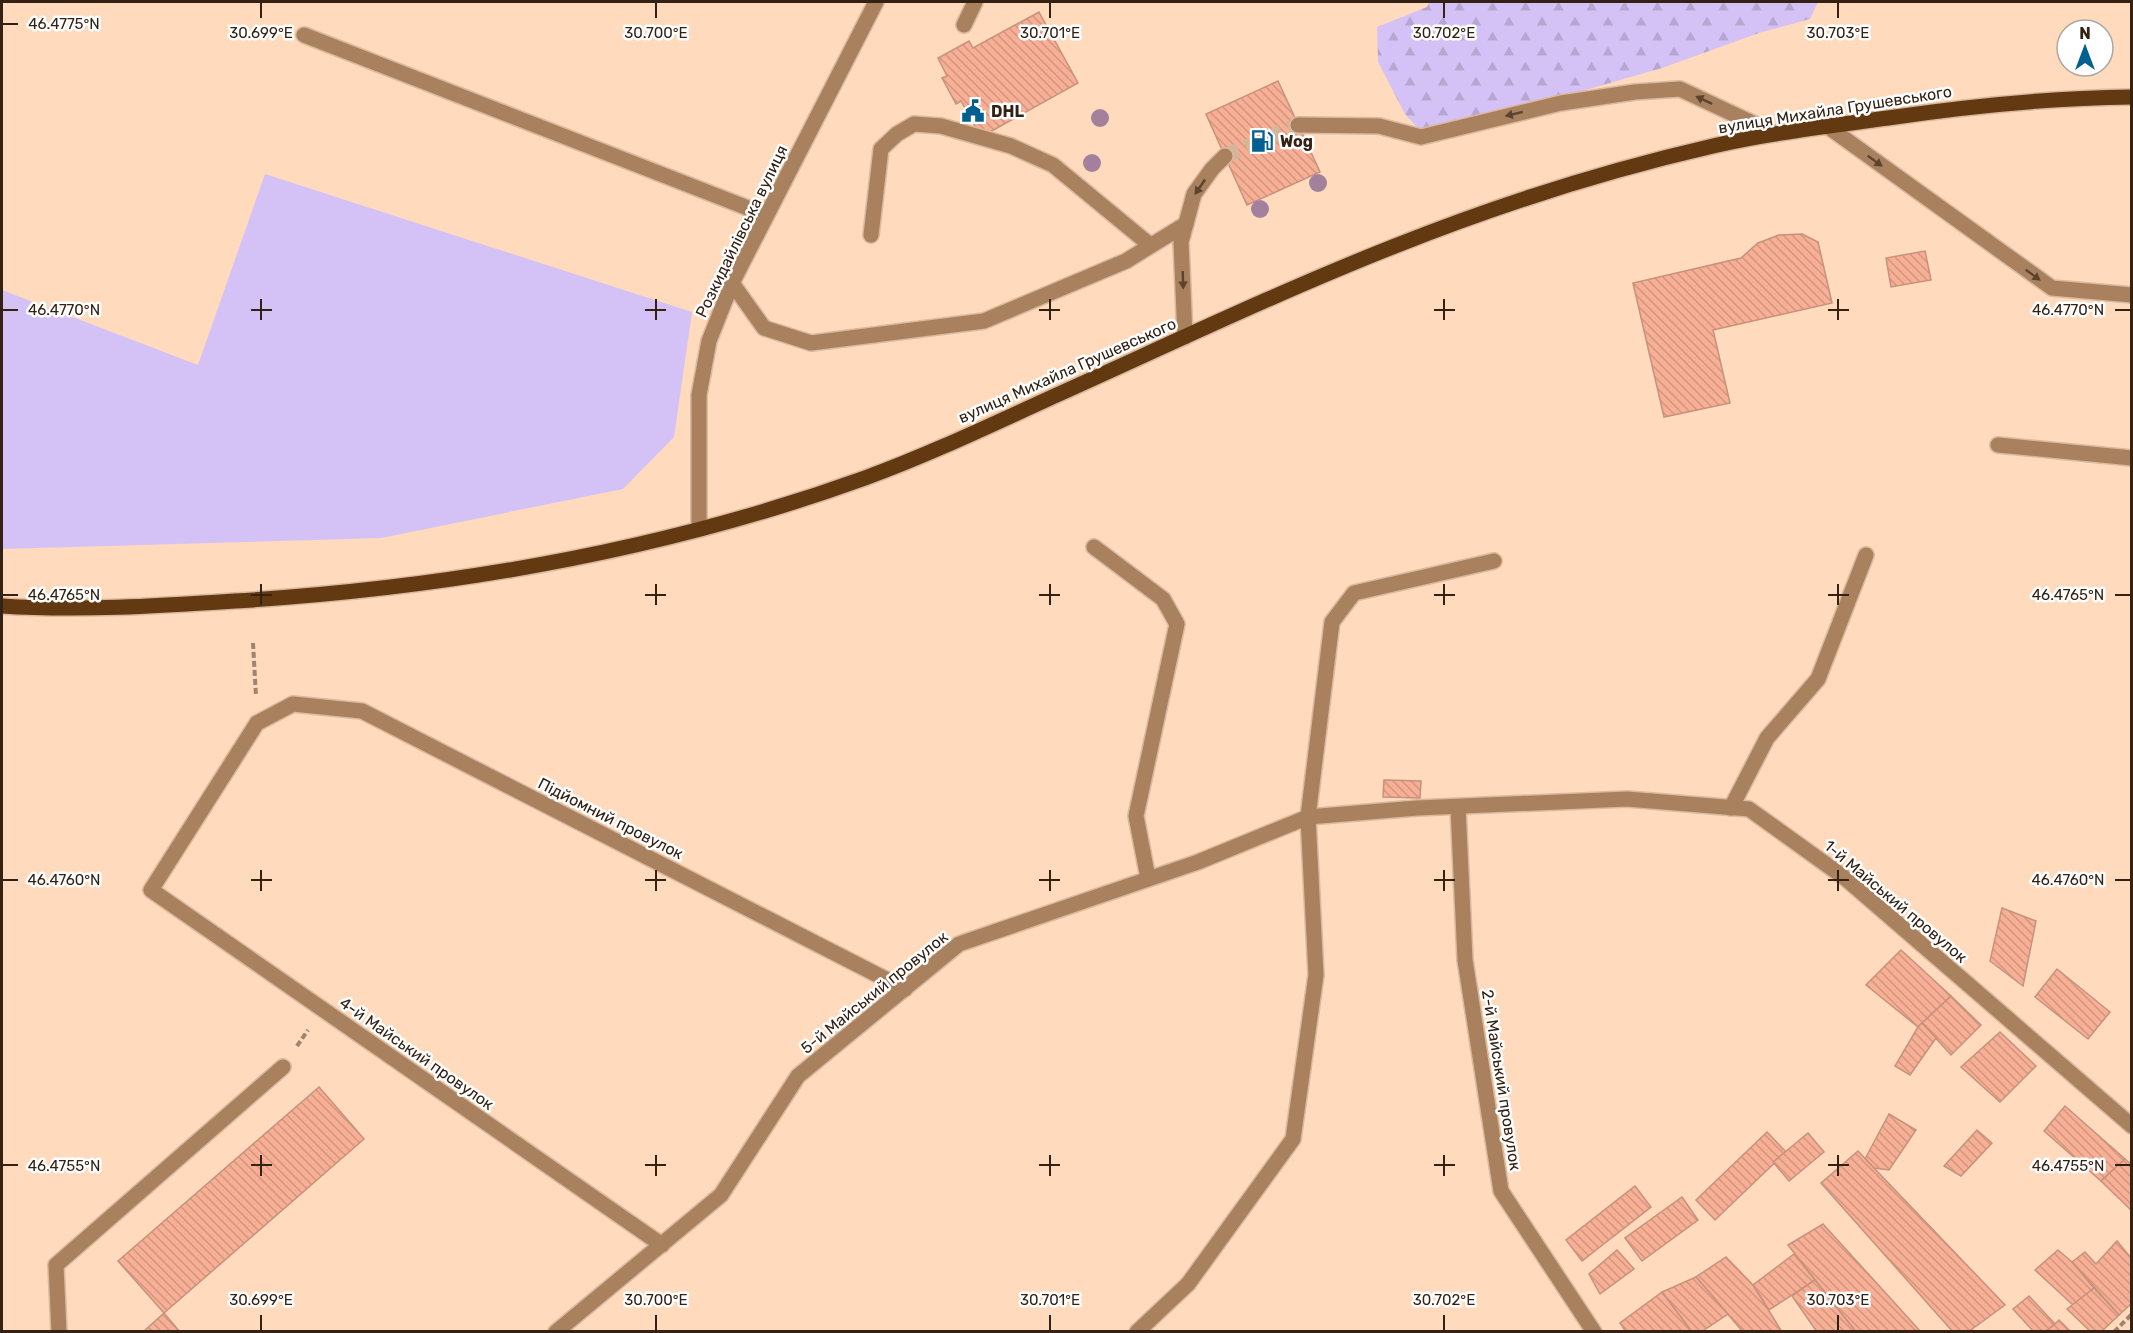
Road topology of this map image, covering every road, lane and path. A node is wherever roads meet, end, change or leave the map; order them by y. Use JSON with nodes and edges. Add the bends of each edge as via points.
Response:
{"nodes":[{"id":1,"x":876,"y":2,"type":"edge"},
{"id":2,"x":975,"y":2,"type":"edge"},
{"id":3,"x":964,"y":25,"type":"dead end"},
{"id":4,"x":304,"y":34,"type":"dead end"},
{"id":5,"x":2132,"y":97,"type":"edge"},
{"id":6,"x":2085,"y":98,"type":"junction"},
{"id":7,"x":2132,"y":108,"type":"edge"},
{"id":8,"x":1298,"y":125,"type":"tunnel mouth"},
{"id":9,"x":1827,"y":126,"type":"junction"},
{"id":10,"x":1776,"y":134,"type":"junction"},
{"id":11,"x":1225,"y":156,"type":"tunnel mouth"},
{"id":12,"x":766,"y":215,"type":"junction"},
{"id":13,"x":1186,"y":224,"type":"junction"},
{"id":14,"x":871,"y":235,"type":"dead end"},
{"id":15,"x":1150,"y":245,"type":"junction"},
{"id":16,"x":732,"y":283,"type":"junction"},
{"id":17,"x":2132,"y":296,"type":"edge"},
{"id":18,"x":1185,"y":337,"type":"junction"},
{"id":19,"x":1998,"y":445,"type":"dead end"},
{"id":20,"x":2132,"y":458,"type":"edge"},
{"id":21,"x":699,"y":529,"type":"junction"},
{"id":22,"x":1094,"y":548,"type":"dead end"},
{"id":23,"x":1866,"y":555,"type":"dead end"},
{"id":24,"x":1494,"y":561,"type":"dead end"},
{"id":25,"x":2,"y":606,"type":"edge"},
{"id":26,"x":253,"y":643,"type":"dead end"},
{"id":27,"x":257,"y":723,"type":"junction"},
{"id":28,"x":1458,"y":807,"type":"junction"},
{"id":29,"x":1731,"y":808,"type":"junction"},
{"id":30,"x":1308,"y":817,"type":"junction"},
{"id":31,"x":1148,"y":878,"type":"junction"},
{"id":32,"x":905,"y":988,"type":"junction"},
{"id":33,"x":323,"y":1009,"type":"junction"},
{"id":34,"x":283,"y":1067,"type":"joint"},
{"id":35,"x":2132,"y":1126,"type":"edge"},
{"id":36,"x":662,"y":1245,"type":"junction"},
{"id":37,"x":2132,"y":1314,"type":"edge"},
{"id":38,"x":59,"y":1332,"type":"edge"},
{"id":39,"x":556,"y":1332,"type":"edge"},
{"id":40,"x":1137,"y":1332,"type":"edge"},
{"id":41,"x":1594,"y":1332,"type":"edge"},
{"id":42,"x":2114,"y":1332,"type":"edge"}],
"edges":[{"from":1,"to":12,"type":"street","name":"Розкидайлівська вулиця"},
{"from":2,"to":3,"type":"street"},
{"from":4,"to":12,"type":"street"},
{"from":5,"to":6,"type":"main road","name":"вулиця Михайла Грушевського"},
{"from":6,"to":7,"type":"main road"},
{"from":6,"to":9,"type":"main road","name":"вулиця Михайла Грушевського","via":[[1944,110]]},
{"from":10,"to":8,"type":"street","one_way":true,"via":[[1680,89],[1561,103],[1421,137],[1379,126]]},
{"from":9,"to":10,"type":"main road","name":"вулиця Михайла Грушевського"},
{"from":9,"to":17,"type":"street","one_way":true,"via":[[2052,288]]},
{"from":10,"to":18,"type":"main road","name":"вулиця Михайла Грушевського","via":[[1611,172],[1505,205],[1392,247]]},
{"from":11,"to":13,"type":"street","one_way":true,"via":[[1194,194]]},
{"from":12,"to":16,"type":"street","name":"Розкидайлівська вулиця"},
{"from":13,"to":15,"type":"street"},
{"from":13,"to":18,"type":"street","one_way":true,"via":[[1181,242]]},
{"from":14,"to":15,"type":"street","via":[[881,149],[914,124],[941,126],[1011,146],[1053,165]]},
{"from":15,"to":16,"type":"street","via":[[1126,261],[984,321],[811,343],[764,328]]},
{"from":16,"to":21,"type":"street","name":"Розкидайлівська вулиця","via":[[709,341],[700,385]]},
{"from":18,"to":21,"type":"main road","name":"вулиця Михайла Грушевського","via":[[871,476]]},
{"from":19,"to":20,"type":"street"},
{"from":21,"to":25,"type":"main road","name":"вулиця Михайла Грушевського","via":[[552,563],[349,592],[158,606]]},
{"from":22,"to":31,"type":"street","via":[[1163,599],[1177,624],[1136,816]]},
{"from":23,"to":29,"type":"street","via":[[1818,679],[1767,738]]},
{"from":24,"to":30,"type":"street","via":[[1354,592],[1332,622]]},
{"from":26,"to":27,"type":"path"},
{"from":27,"to":32,"type":"street","name":"Підйомний провулок","via":[[293,704],[362,711]]},
{"from":27,"to":33,"type":"street","name":"4-й Майський провулок","via":[[151,890]]},
{"from":28,"to":29,"type":"street","name":"1-й Майський провулок","via":[[1627,799]]},
{"from":28,"to":30,"type":"street","name":"1-й Майський провулок"},
{"from":28,"to":41,"type":"street","name":"2-й Майський провулок","via":[[1465,960],[1501,1191]]},
{"from":29,"to":35,"type":"street","name":"1-й Майський провулок","via":[[1749,809],[1845,878]]},
{"from":30,"to":31,"type":"street","name":"5-й Майський провулок"},
{"from":30,"to":40,"type":"street","via":[[1316,975],[1293,1139],[1188,1284]]},
{"from":31,"to":32,"type":"street","name":"5-й Майський провулок","via":[[959,944]]},
{"from":32,"to":36,"type":"street","name":"5-й Майський провулок","via":[[798,1076],[721,1195]]},
{"from":33,"to":34,"type":"path"},
{"from":33,"to":36,"type":"street","name":"4-й Майський провулок"},
{"from":34,"to":38,"type":"street","via":[[56,1265]]},
{"from":36,"to":39,"type":"street","name":"5-й Майський провулок"},
{"from":37,"to":42,"type":"path"}]}
